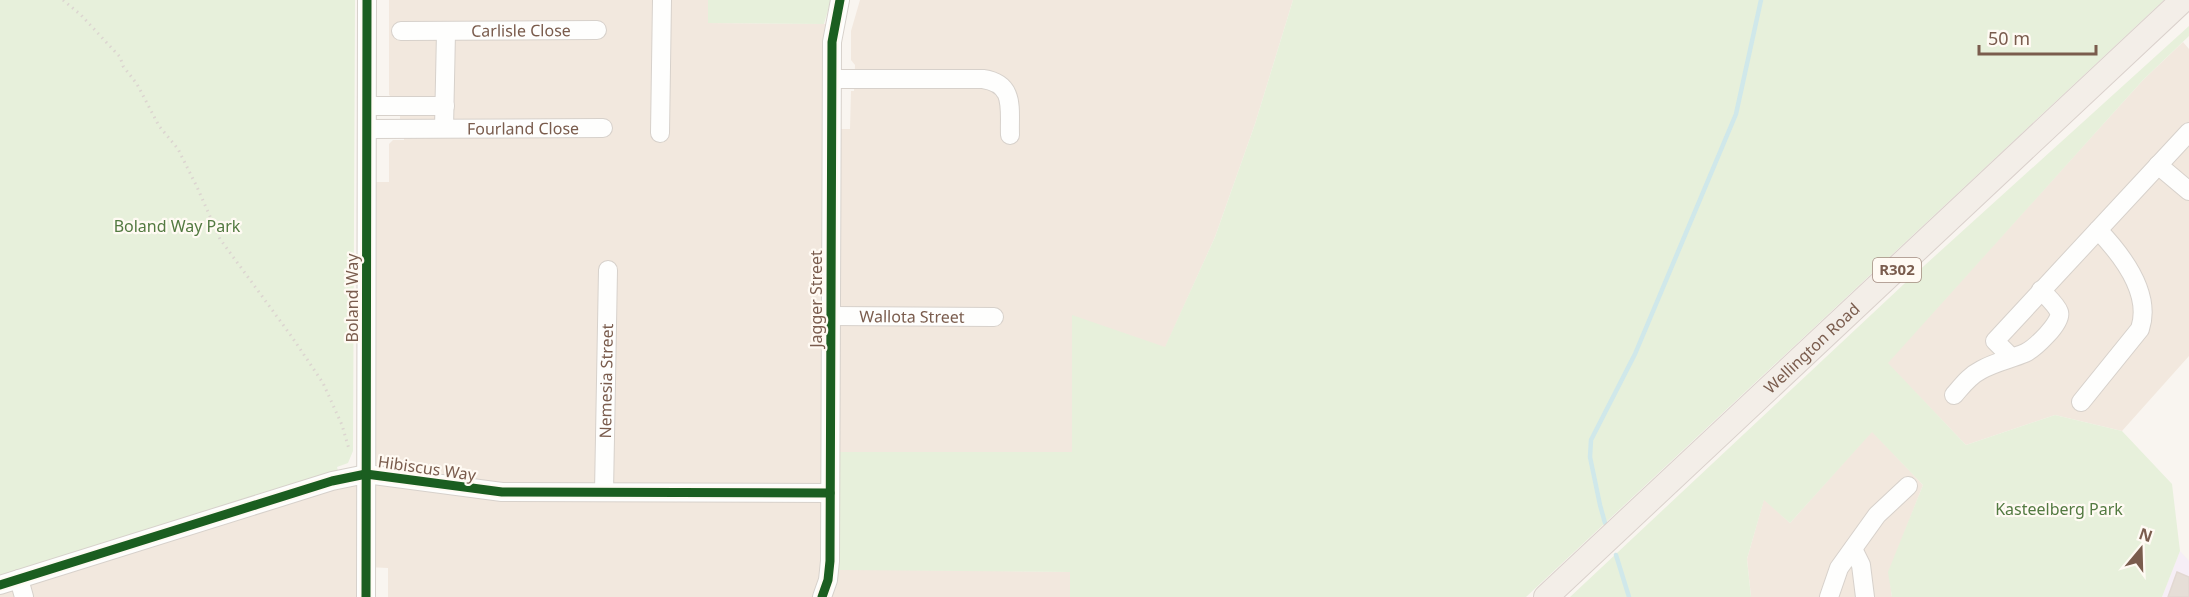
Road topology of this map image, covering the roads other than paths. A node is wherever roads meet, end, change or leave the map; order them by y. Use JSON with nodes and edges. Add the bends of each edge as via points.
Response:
{"nodes":[{"id":1,"x":368,"y":0,"type":"edge"},
{"id":2,"x":662,"y":0,"type":"edge"},
{"id":3,"x":840,"y":0,"type":"edge"},
{"id":4,"x":2184,"y":0,"type":"edge"},
{"id":5,"x":597,"y":30,"type":"dead end"},
{"id":6,"x":401,"y":32,"type":"dead end"},
{"id":7,"x":447,"y":32,"type":"junction"},
{"id":8,"x":832,"y":79,"type":"junction"},
{"id":9,"x":367,"y":106,"type":"junction"},
{"id":10,"x":445,"y":106,"type":"junction"},
{"id":11,"x":444,"y":128,"type":"junction"},
{"id":12,"x":603,"y":128,"type":"dead end"},
{"id":13,"x":367,"y":129,"type":"junction"},
{"id":14,"x":2189,"y":132,"type":"edge"},
{"id":15,"x":660,"y":133,"type":"dead end"},
{"id":16,"x":1010,"y":135,"type":"dead end"},
{"id":17,"x":2158,"y":165,"type":"junction"},
{"id":18,"x":2189,"y":191,"type":"edge"},
{"id":19,"x":2098,"y":230,"type":"junction"},
{"id":20,"x":608,"y":270,"type":"dead end"},
{"id":21,"x":2041,"y":290,"type":"junction"},
{"id":22,"x":831,"y":316,"type":"junction"},
{"id":23,"x":994,"y":317,"type":"dead end"},
{"id":24,"x":2010,"y":357,"type":"junction"},
{"id":25,"x":1954,"y":395,"type":"dead end"},
{"id":26,"x":2081,"y":402,"type":"dead end"},
{"id":27,"x":366,"y":474,"type":"junction"},
{"id":28,"x":1908,"y":486,"type":"dead end"},
{"id":29,"x":604,"y":492,"type":"junction"},
{"id":30,"x":830,"y":493,"type":"junction"},
{"id":31,"x":1853,"y":549,"type":"junction"},
{"id":32,"x":19,"y":579,"type":"junction"},
{"id":33,"x":0,"y":585,"type":"edge"},
{"id":34,"x":24,"y":597,"type":"edge"},
{"id":35,"x":366,"y":597,"type":"edge"},
{"id":36,"x":822,"y":597,"type":"edge"},
{"id":37,"x":1546,"y":597,"type":"edge"},
{"id":38,"x":1829,"y":597,"type":"edge"},
{"id":39,"x":1865,"y":597,"type":"edge"}],
"edges":[{"from":1,"to":9,"type":"street","name":"Boland Way"},
{"from":2,"to":15,"type":"street"},
{"from":3,"to":8,"type":"street","name":"Jagger Street","via":[[832,42]]},
{"from":4,"to":37,"type":"main road","name":"Wellington Road","number":"R302"},
{"from":5,"to":7,"type":"street","name":"Carlisle Close"},
{"from":6,"to":7,"type":"street","name":"Carlisle Close"},
{"from":7,"to":10,"type":"street"},
{"from":8,"to":16,"type":"street","via":[[998,82],[1009,102]]},
{"from":8,"to":22,"type":"street","name":"Jagger Street"},
{"from":9,"to":10,"type":"street"},
{"from":9,"to":13,"type":"street","name":"Boland Way"},
{"from":10,"to":11,"type":"street"},
{"from":11,"to":12,"type":"street","name":"Fourland Close"},
{"from":11,"to":13,"type":"street","name":"Fourland Close"},
{"from":13,"to":27,"type":"street","name":"Boland Way"},
{"from":14,"to":17,"type":"street"},
{"from":17,"to":18,"type":"street"},
{"from":17,"to":19,"type":"street"},
{"from":19,"to":21,"type":"street"},
{"from":19,"to":26,"type":"street","via":[[2125,261],[2143,302],[2144,317],[2140,329]]},
{"from":20,"to":29,"type":"street","name":"Nemesia Street"},
{"from":21,"to":24,"type":"street","via":[[1995,341]]},
{"from":21,"to":24,"type":"street","via":[[2059,310],[2060,317],[2033,348]]},
{"from":22,"to":23,"type":"street","name":"Wallota Street"},
{"from":22,"to":30,"type":"street","name":"Jagger Street"},
{"from":24,"to":25,"type":"street","via":[[1981,369]]},
{"from":27,"to":29,"type":"street","name":"Hibiscus Way","via":[[482,491]]},
{"from":27,"to":32,"type":"street","name":"Hibiscus Way","via":[[332,481]]},
{"from":27,"to":35,"type":"street","name":"Boland Way"},
{"from":28,"to":31,"type":"street","via":[[1877,515]]},
{"from":29,"to":30,"type":"street","name":"Hibiscus Way"},
{"from":30,"to":36,"type":"street","name":"Jagger Street","via":[[830,571]]},
{"from":31,"to":38,"type":"street","via":[[1839,568]]},
{"from":31,"to":39,"type":"street","via":[[1861,565]]},
{"from":32,"to":33,"type":"street","name":"Hibiscus Way"},
{"from":32,"to":34,"type":"street"}]}
